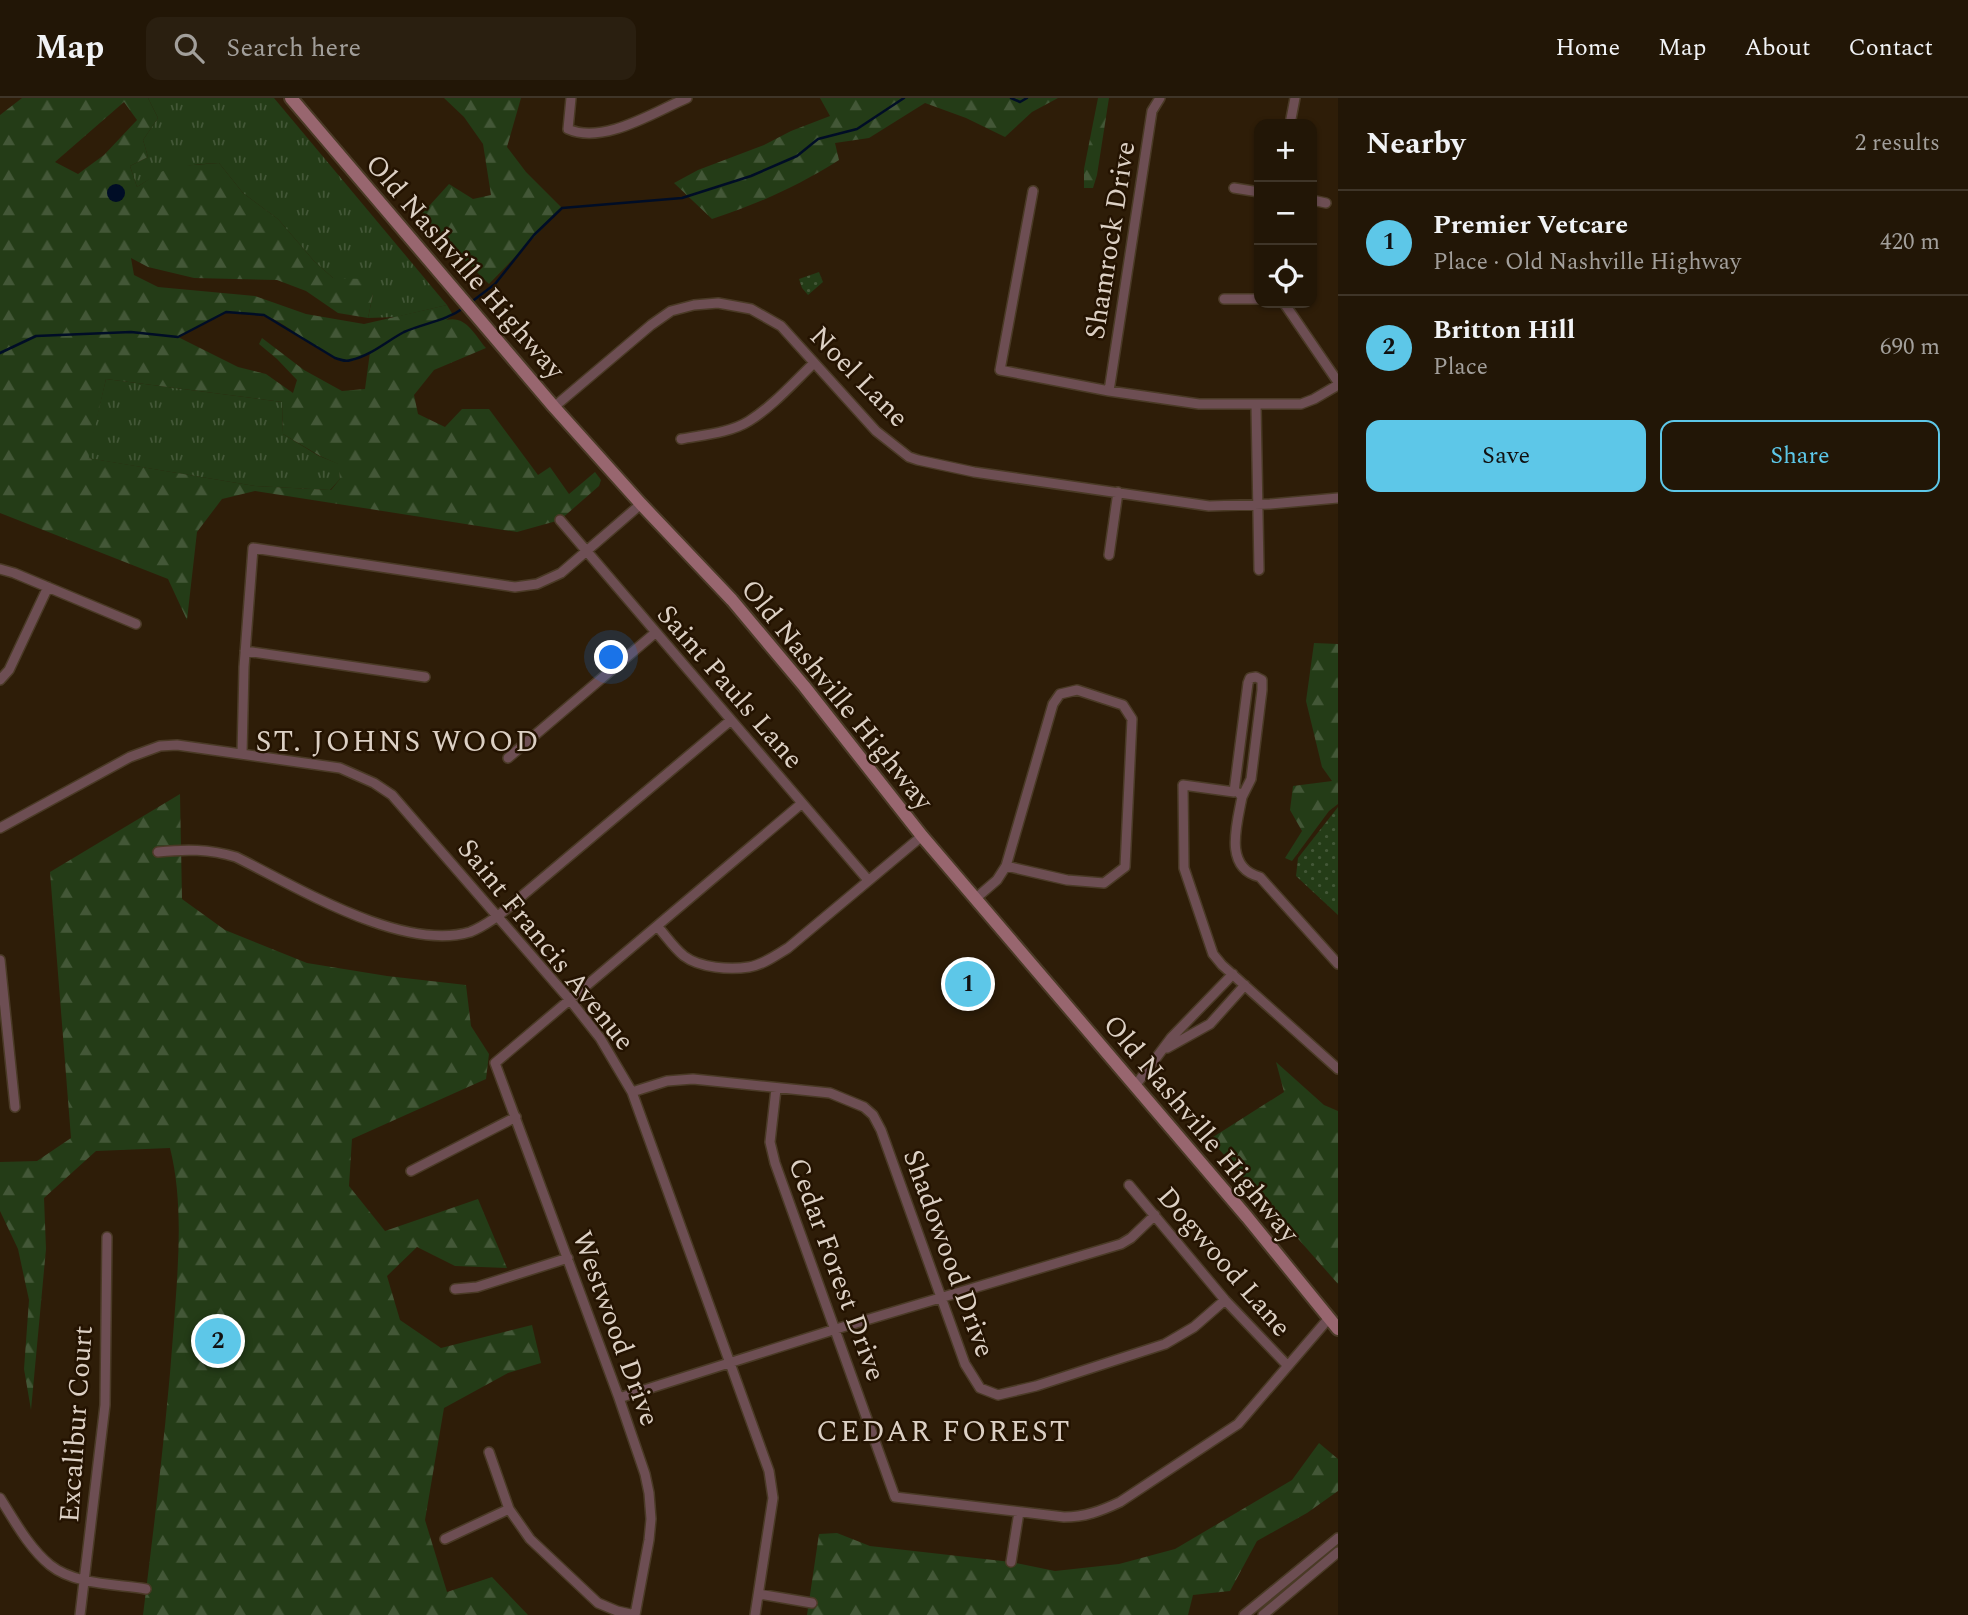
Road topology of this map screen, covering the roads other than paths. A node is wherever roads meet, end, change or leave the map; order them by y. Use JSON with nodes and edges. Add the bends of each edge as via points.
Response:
{"nodes":[{"id":1,"x":291,"y":98,"type":"edge"},
{"id":2,"x":571,"y":98,"type":"edge"},
{"id":3,"x":687,"y":98,"type":"edge"},
{"id":4,"x":1160,"y":98,"type":"edge"},
{"id":5,"x":1295,"y":98,"type":"edge"},
{"id":6,"x":1291,"y":119,"type":"edge"},
{"id":7,"x":1234,"y":188,"type":"dead end"},
{"id":8,"x":1033,"y":191,"type":"dead end"},
{"id":9,"x":1254,"y":191,"type":"edge"},
{"id":10,"x":1317,"y":201,"type":"edge"},
{"id":11,"x":1326,"y":203,"type":"dead end"},
{"id":12,"x":1224,"y":299,"type":"dead end"},
{"id":13,"x":1254,"y":299,"type":"edge"},
{"id":14,"x":1287,"y":308,"type":"edge"},
{"id":15,"x":814,"y":363,"type":"junction"},
{"id":16,"x":1338,"y":383,"type":"edge"},
{"id":17,"x":1110,"y":391,"type":"junction"},
{"id":18,"x":1256,"y":405,"type":"junction"},
{"id":19,"x":554,"y":407,"type":"junction"},
{"id":20,"x":681,"y":439,"type":"dead end"},
{"id":21,"x":1118,"y":492,"type":"junction"},
{"id":22,"x":1338,"y":498,"type":"edge"},
{"id":23,"x":641,"y":504,"type":"junction"},
{"id":24,"x":1258,"y":505,"type":"junction"},
{"id":25,"x":560,"y":520,"type":"dead end"},
{"id":26,"x":587,"y":551,"type":"junction"},
{"id":27,"x":1109,"y":555,"type":"dead end"},
{"id":28,"x":0,"y":569,"type":"edge"},
{"id":29,"x":1259,"y":570,"type":"dead end"},
{"id":30,"x":48,"y":587,"type":"junction"},
{"id":31,"x":136,"y":624,"type":"dead end"},
{"id":32,"x":655,"y":633,"type":"junction"},
{"id":33,"x":245,"y":650,"type":"junction"},
{"id":34,"x":425,"y":677,"type":"dead end"},
{"id":35,"x":0,"y":680,"type":"edge"},
{"id":36,"x":731,"y":720,"type":"junction"},
{"id":37,"x":242,"y":754,"type":"junction"},
{"id":38,"x":508,"y":758,"type":"dead end"},
{"id":39,"x":1238,"y":794,"type":"junction"},
{"id":40,"x":801,"y":804,"type":"junction"},
{"id":41,"x":0,"y":828,"type":"edge"},
{"id":42,"x":922,"y":836,"type":"junction"},
{"id":43,"x":158,"y":852,"type":"dead end"},
{"id":44,"x":1006,"y":866,"type":"junction"},
{"id":45,"x":868,"y":880,"type":"junction"},
{"id":46,"x":975,"y":899,"type":"junction"},
{"id":47,"x":498,"y":916,"type":"junction"},
{"id":48,"x":658,"y":927,"type":"junction"},
{"id":49,"x":0,"y":960,"type":"edge"},
{"id":50,"x":1338,"y":964,"type":"edge"},
{"id":51,"x":1233,"y":974,"type":"junction"},
{"id":52,"x":1245,"y":985,"type":"junction"},
{"id":53,"x":570,"y":1000,"type":"junction"},
{"id":54,"x":1199,"y":1009,"type":"junction"},
{"id":55,"x":1213,"y":1021,"type":"junction"},
{"id":56,"x":1165,"y":1049,"type":"junction"},
{"id":57,"x":1338,"y":1069,"type":"edge"},
{"id":58,"x":1135,"y":1086,"type":"junction"},
{"id":59,"x":776,"y":1089,"type":"junction"},
{"id":60,"x":632,"y":1092,"type":"junction"},
{"id":61,"x":15,"y":1107,"type":"dead end"},
{"id":62,"x":516,"y":1117,"type":"junction"},
{"id":63,"x":411,"y":1171,"type":"dead end"},
{"id":64,"x":1129,"y":1185,"type":"dead end"},
{"id":65,"x":1155,"y":1215,"type":"junction"},
{"id":66,"x":107,"y":1237,"type":"dead end"},
{"id":67,"x":568,"y":1258,"type":"junction"},
{"id":68,"x":455,"y":1289,"type":"dead end"},
{"id":69,"x":941,"y":1299,"type":"junction"},
{"id":70,"x":1225,"y":1300,"type":"junction"},
{"id":71,"x":1329,"y":1318,"type":"junction"},
{"id":72,"x":836,"y":1329,"type":"junction"},
{"id":73,"x":1338,"y":1329,"type":"edge"},
{"id":74,"x":731,"y":1363,"type":"junction"},
{"id":75,"x":1288,"y":1366,"type":"junction"},
{"id":76,"x":620,"y":1398,"type":"junction"},
{"id":77,"x":489,"y":1452,"type":"dead end"},
{"id":78,"x":0,"y":1498,"type":"edge"},
{"id":79,"x":509,"y":1509,"type":"junction"},
{"id":80,"x":1019,"y":1512,"type":"junction"},
{"id":81,"x":1338,"y":1538,"type":"edge"},
{"id":82,"x":445,"y":1539,"type":"dead end"},
{"id":83,"x":1338,"y":1552,"type":"edge"},
{"id":84,"x":1011,"y":1562,"type":"dead end"},
{"id":85,"x":84,"y":1579,"type":"junction"},
{"id":86,"x":146,"y":1589,"type":"dead end"},
{"id":87,"x":758,"y":1594,"type":"junction"},
{"id":88,"x":812,"y":1603,"type":"dead end"},
{"id":89,"x":80,"y":1615,"type":"edge"},
{"id":90,"x":635,"y":1615,"type":"edge"},
{"id":91,"x":755,"y":1615,"type":"edge"},
{"id":92,"x":1244,"y":1615,"type":"edge"},
{"id":93,"x":1263,"y":1615,"type":"edge"}],
"edges":[{"from":1,"to":19,"type":"main road","name":"Old Nashville Highway"},
{"from":2,"to":3,"type":"street","via":[[568,129],[589,134],[616,129]]},
{"from":4,"to":17,"type":"street","name":"Shamrock Drive","via":[[1152,111]]},
{"from":5,"to":6,"type":"street"},
{"from":7,"to":9,"type":"street"},
{"from":8,"to":17,"type":"street","via":[[1000,370]]},
{"from":10,"to":11,"type":"street"},
{"from":12,"to":13,"type":"street"},
{"from":14,"to":16,"type":"street"},
{"from":15,"to":19,"type":"street","name":"Noel Lane","via":[[781,326],[751,309],[718,303],[694,305],[671,311],[651,325]]},
{"from":15,"to":20,"type":"street","via":[[747,422]]},
{"from":15,"to":21,"type":"street","name":"Noel Lane","via":[[876,430],[909,457],[974,472]]},
{"from":16,"to":18,"type":"street","via":[[1301,404]]},
{"from":17,"to":18,"type":"street","via":[[1199,404]]},
{"from":18,"to":24,"type":"street"},
{"from":19,"to":23,"type":"main road","name":"Old Nashville Highway"},
{"from":21,"to":24,"type":"street","name":"Noel Lane","via":[[1209,506]]},
{"from":21,"to":27,"type":"street"},
{"from":22,"to":24,"type":"street","name":"Noel Lane"},
{"from":23,"to":26,"type":"street"},
{"from":23,"to":42,"type":"main road","name":"Old Nashville Highway","via":[[732,600]]},
{"from":24,"to":29,"type":"street"},
{"from":25,"to":26,"type":"street","name":"Saint Pauls Lane"},
{"from":26,"to":32,"type":"street","name":"Saint Pauls Lane"},
{"from":26,"to":33,"type":"street","via":[[561,573],[537,584],[515,587],[253,548]]},
{"from":28,"to":30,"type":"street"},
{"from":30,"to":31,"type":"street"},
{"from":30,"to":35,"type":"street"},
{"from":32,"to":36,"type":"street","name":"Saint Pauls Lane"},
{"from":32,"to":38,"type":"street"},
{"from":33,"to":34,"type":"street"},
{"from":33,"to":37,"type":"street"},
{"from":36,"to":40,"type":"street","name":"Saint Pauls Lane"},
{"from":36,"to":47,"type":"street"},
{"from":37,"to":41,"type":"street","name":"Saint Francis Avenue","via":[[177,745],[152,748]]},
{"from":37,"to":47,"type":"street","name":"Saint Francis Avenue","via":[[340,768],[374,783],[392,795]]},
{"from":39,"to":39,"type":"street","via":[[1251,779],[1263,684],[1256,677],[1248,683]]},
{"from":39,"to":50,"type":"street","via":[[1234,842],[1238,861],[1260,877]]},
{"from":39,"to":51,"type":"street","via":[[1183,785],[1184,868],[1213,954]]},
{"from":40,"to":45,"type":"street","name":"Saint Pauls Lane"},
{"from":40,"to":48,"type":"street"},
{"from":42,"to":45,"type":"street"},
{"from":42,"to":46,"type":"main road","name":"Old Nashville Highway"},
{"from":43,"to":47,"type":"street","via":[[189,848],[236,857],[365,919],[396,929],[457,934],[479,929]]},
{"from":44,"to":44,"type":"street","via":[[1060,694],[1077,690],[1123,705],[1132,719],[1125,867],[1104,883]]},
{"from":44,"to":46,"type":"street","via":[[998,880]]},
{"from":45,"to":48,"type":"street","via":[[788,948],[749,967],[701,964],[685,956]]},
{"from":46,"to":58,"type":"main road","name":"Old Nashville Highway"},
{"from":47,"to":53,"type":"street","name":"Saint Francis Avenue"},
{"from":48,"to":53,"type":"street"},
{"from":49,"to":61,"type":"street"},
{"from":51,"to":52,"type":"street"},
{"from":51,"to":54,"type":"street"},
{"from":52,"to":55,"type":"street"},
{"from":52,"to":57,"type":"street"},
{"from":53,"to":60,"type":"street","name":"Saint Francis Avenue","via":[[600,1038]]},
{"from":53,"to":62,"type":"street","name":"Westwood Drive","via":[[495,1063]]},
{"from":54,"to":55,"type":"street"},
{"from":54,"to":56,"type":"street"},
{"from":55,"to":56,"type":"street"},
{"from":56,"to":58,"type":"street"},
{"from":58,"to":71,"type":"main road","name":"Old Nashville Highway"},
{"from":59,"to":60,"type":"street","name":"Shadowood Drive","via":[[680,1079]]},
{"from":59,"to":69,"type":"street","name":"Shadowood Drive","via":[[839,1096],[873,1115]]},
{"from":59,"to":72,"type":"street","name":"Cedar Forest Drive","via":[[770,1142]]},
{"from":60,"to":74,"type":"street","name":"Saint Francis Avenue"},
{"from":62,"to":63,"type":"street"},
{"from":62,"to":67,"type":"street","name":"Westwood Drive"},
{"from":64,"to":65,"type":"street","name":"Dogwood Lane"},
{"from":65,"to":69,"type":"street","via":[[1121,1244]]},
{"from":65,"to":70,"type":"street","name":"Dogwood Lane"},
{"from":66,"to":85,"type":"street","name":"Excalibur Court","via":[[105,1405]]},
{"from":67,"to":68,"type":"street","via":[[477,1287]]},
{"from":67,"to":76,"type":"street","name":"Westwood Drive"},
{"from":69,"to":70,"type":"street","name":"Shadowood Drive","via":[[973,1381],[998,1395],[1166,1343],[1194,1327]]},
{"from":69,"to":72,"type":"street"},
{"from":70,"to":75,"type":"street","name":"Dogwood Lane"},
{"from":71,"to":73,"type":"main road","name":"Old Nashville Highway"},
{"from":71,"to":75,"type":"street","name":"Cedar Forest Drive"},
{"from":72,"to":74,"type":"street"},
{"from":72,"to":80,"type":"street","name":"Cedar Forest Drive","via":[[895,1497]]},
{"from":74,"to":76,"type":"street"},
{"from":74,"to":87,"type":"street","name":"Saint Francis Avenue","via":[[771,1484],[770,1524]]},
{"from":75,"to":80,"type":"street","name":"Cedar Forest Drive","via":[[1238,1424],[1120,1502],[1075,1517]]},
{"from":76,"to":90,"type":"street","name":"Westwood Drive","via":[[649,1493],[649,1540]]},
{"from":77,"to":79,"type":"street"},
{"from":78,"to":85,"type":"street","via":[[49,1564]]},
{"from":79,"to":82,"type":"street"},
{"from":79,"to":90,"type":"street","via":[[530,1539],[598,1603]]},
{"from":80,"to":84,"type":"street"},
{"from":81,"to":92,"type":"street"},
{"from":83,"to":93,"type":"street"},
{"from":85,"to":86,"type":"street"},
{"from":85,"to":89,"type":"street","name":"Excalibur Court"},
{"from":87,"to":88,"type":"street"},
{"from":87,"to":91,"type":"street","name":"Saint Francis Avenue"}]}
